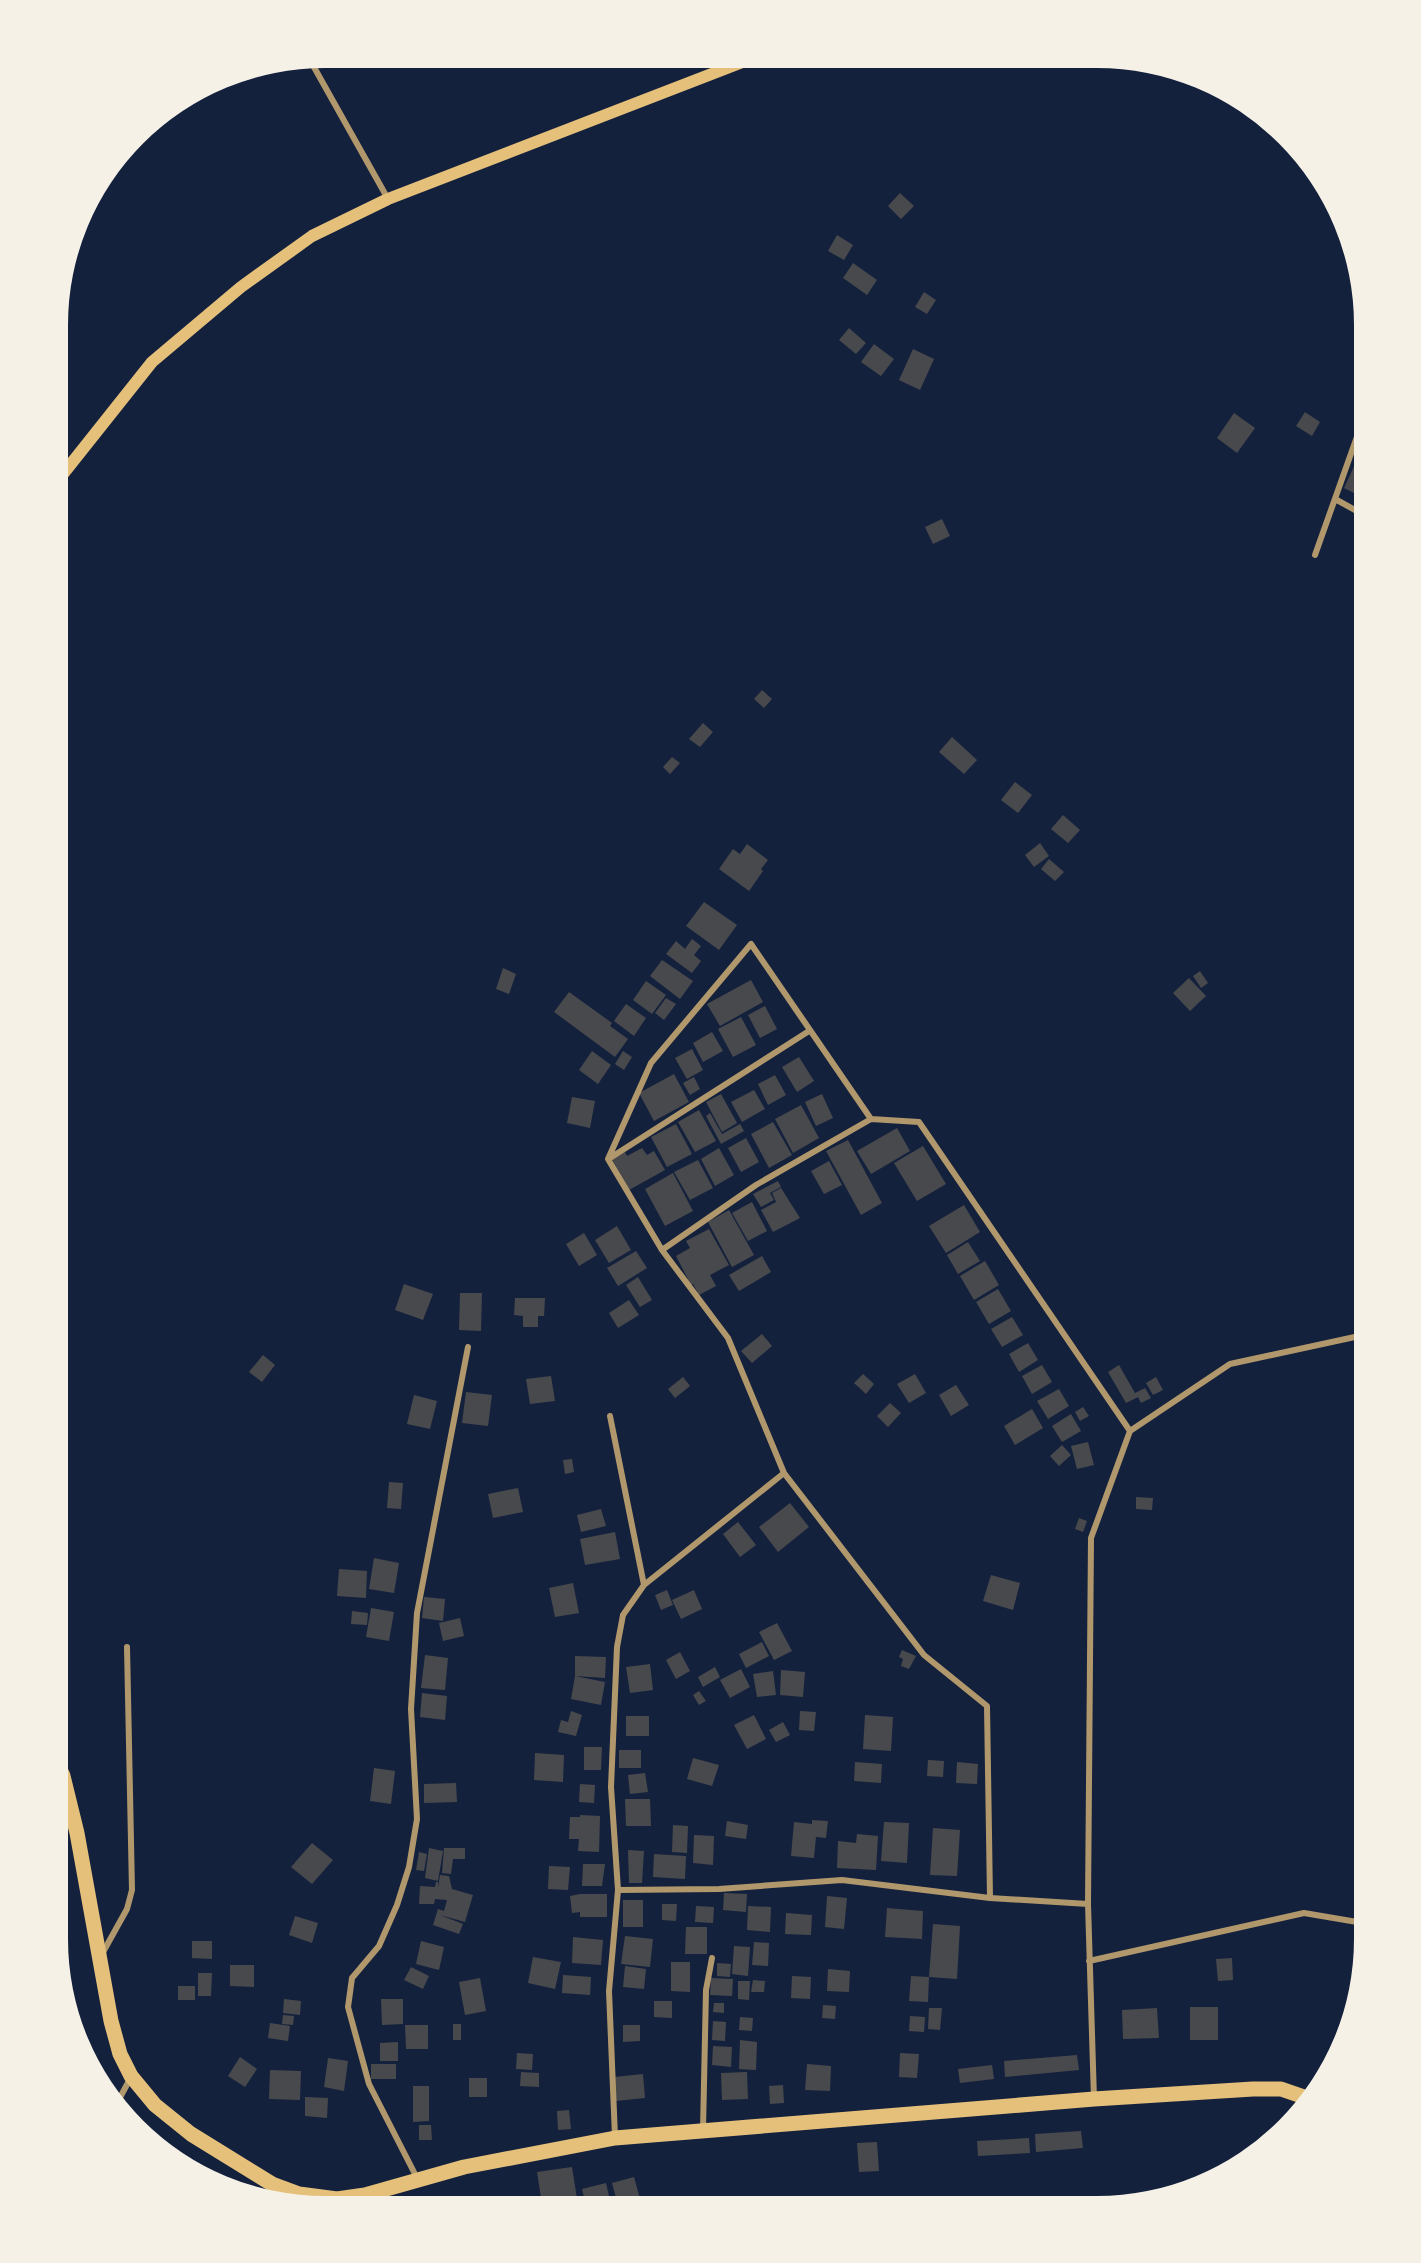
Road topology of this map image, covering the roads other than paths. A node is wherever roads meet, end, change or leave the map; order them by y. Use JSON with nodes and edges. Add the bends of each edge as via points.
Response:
{"nodes":[{"id":1,"x":314,"y":68,"type":"edge"},
{"id":2,"x":727,"y":68,"type":"edge"},
{"id":3,"x":388,"y":199,"type":"junction"},
{"id":4,"x":1354,"y":445,"type":"edge"},
{"id":5,"x":68,"y":468,"type":"edge"},
{"id":6,"x":1335,"y":499,"type":"junction"},
{"id":7,"x":1354,"y":509,"type":"edge"},
{"id":8,"x":1315,"y":555,"type":"dead end"},
{"id":9,"x":809,"y":1031,"type":"junction"},
{"id":10,"x":872,"y":1119,"type":"junction"},
{"id":11,"x":608,"y":1159,"type":"junction"},
{"id":12,"x":662,"y":1251,"type":"junction"},
{"id":13,"x":1354,"y":1337,"type":"edge"},
{"id":14,"x":468,"y":1347,"type":"dead end"},
{"id":15,"x":609,"y":1416,"type":"dead end"},
{"id":16,"x":1130,"y":1431,"type":"junction"},
{"id":17,"x":784,"y":1473,"type":"junction"},
{"id":18,"x":644,"y":1585,"type":"junction"},
{"id":19,"x":127,"y":1647,"type":"dead end"},
{"id":20,"x":68,"y":1796,"type":"edge"},
{"id":21,"x":618,"y":1890,"type":"junction"},
{"id":22,"x":990,"y":1898,"type":"junction"},
{"id":23,"x":1088,"y":1904,"type":"junction"},
{"id":24,"x":1354,"y":1921,"type":"edge"},
{"id":25,"x":100,"y":1957,"type":"junction"},
{"id":26,"x":712,"y":1958,"type":"dead end"},
{"id":27,"x":1089,"y":1961,"type":"junction"},
{"id":28,"x":131,"y":2076,"type":"junction"},
{"id":29,"x":121,"y":2095,"type":"edge"},
{"id":30,"x":1300,"y":2095,"type":"edge"},
{"id":31,"x":1094,"y":2099,"type":"junction"},
{"id":32,"x":703,"y":2131,"type":"junction"},
{"id":33,"x":615,"y":2138,"type":"junction"},
{"id":34,"x":418,"y":2181,"type":"junction"},
{"id":35,"x":299,"y":2194,"type":"edge"},
{"id":36,"x":350,"y":2196,"type":"edge"}],
"edges":[{"from":1,"to":3,"type":"street"},
{"from":2,"to":3,"type":"main road"},
{"from":3,"to":5,"type":"main road","via":[[312,236],[241,287],[152,362]]},
{"from":4,"to":6,"type":"street"},
{"from":6,"to":7,"type":"street"},
{"from":6,"to":8,"type":"street"},
{"from":9,"to":10,"type":"street"},
{"from":9,"to":11,"type":"street"},
{"from":9,"to":11,"type":"street","via":[[751,944],[651,1063]]},
{"from":10,"to":12,"type":"street","via":[[756,1185]]},
{"from":10,"to":16,"type":"street","via":[[919,1122]]},
{"from":11,"to":12,"type":"street"},
{"from":12,"to":17,"type":"street","via":[[728,1338]]},
{"from":13,"to":16,"type":"street","via":[[1230,1364]]},
{"from":14,"to":34,"type":"street","via":[[417,1613],[411,1709],[417,1819],[409,1867],[379,1946],[352,1978],[348,2007],[369,2084]]},
{"from":15,"to":18,"type":"street"},
{"from":16,"to":23,"type":"street","via":[[1091,1539]]},
{"from":17,"to":18,"type":"street"},
{"from":17,"to":22,"type":"street","via":[[924,1655],[987,1706]]},
{"from":18,"to":21,"type":"street","via":[[623,1615],[617,1647],[611,1787]]},
{"from":19,"to":25,"type":"street","via":[[132,1890],[127,1909]]},
{"from":20,"to":25,"type":"main road"},
{"from":21,"to":22,"type":"street","via":[[719,1889],[842,1880]]},
{"from":21,"to":33,"type":"street","via":[[609,1991]]},
{"from":22,"to":23,"type":"street"},
{"from":23,"to":27,"type":"street"},
{"from":24,"to":27,"type":"street","via":[[1304,1913]]},
{"from":25,"to":28,"type":"main road","via":[[111,2021]]},
{"from":26,"to":32,"type":"street","via":[[706,1990]]},
{"from":27,"to":31,"type":"street"},
{"from":28,"to":29,"type":"street"},
{"from":28,"to":35,"type":"main road","via":[[155,2105],[191,2134],[272,2184]]},
{"from":30,"to":31,"type":"main road","via":[[1281,2089],[1252,2089]]},
{"from":31,"to":32,"type":"main road"},
{"from":32,"to":33,"type":"main road"},
{"from":33,"to":34,"type":"main road","via":[[464,2167]]},
{"from":34,"to":36,"type":"main road"}]}
